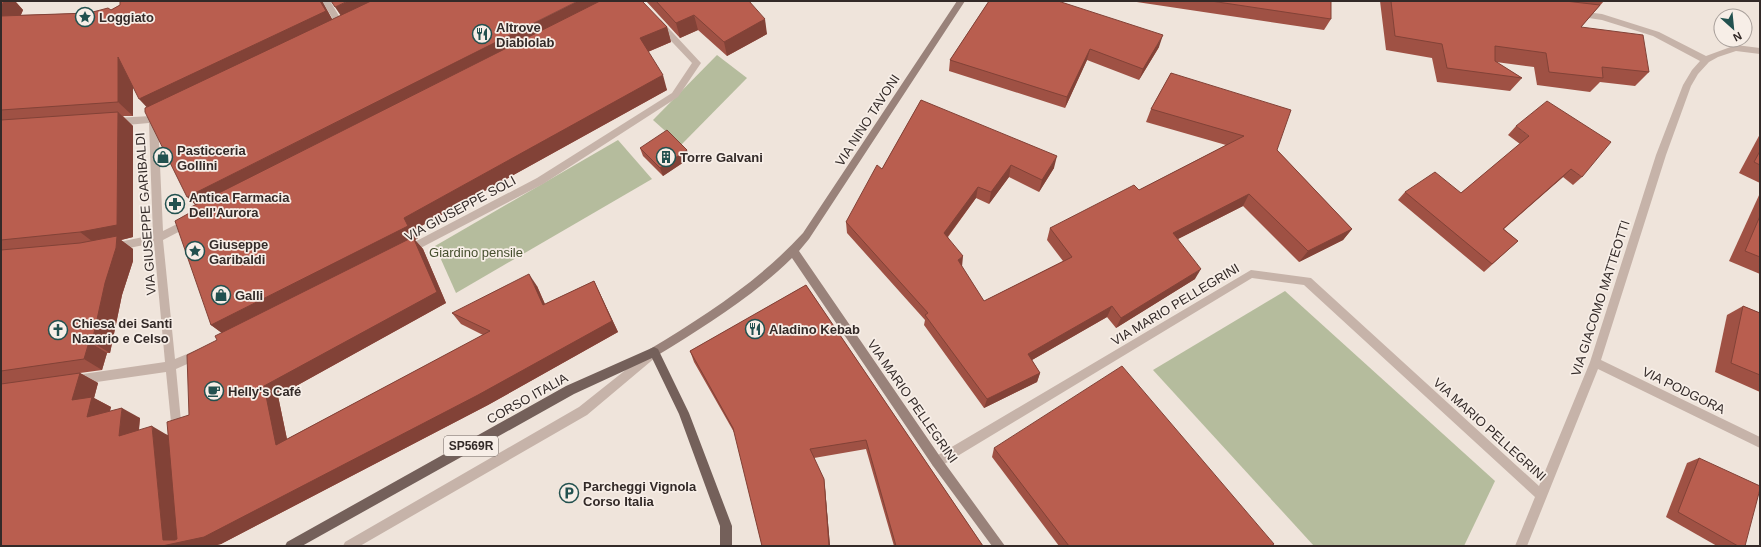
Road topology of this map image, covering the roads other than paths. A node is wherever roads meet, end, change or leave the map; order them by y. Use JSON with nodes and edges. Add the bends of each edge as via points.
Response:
{"nodes":[{"id":1,"x":326,"y":1,"type":"edge"},
{"id":2,"x":961,"y":1,"type":"edge"},
{"id":3,"x":650,"y":12,"type":"edge"},
{"id":4,"x":1572,"y":13,"type":"edge"},
{"id":5,"x":343,"y":29,"type":"edge"},
{"id":6,"x":1760,"y":51,"type":"edge"},
{"id":7,"x":1706,"y":60,"type":"junction"},
{"id":8,"x":167,"y":112,"type":"edge"},
{"id":9,"x":153,"y":119,"type":"junction"},
{"id":10,"x":108,"y":122,"type":"edge"},
{"id":11,"x":200,"y":216,"type":"edge"},
{"id":12,"x":158,"y":238,"type":"junction"},
{"id":13,"x":104,"y":249,"type":"edge"},
{"id":14,"x":793,"y":251,"type":"junction"},
{"id":15,"x":397,"y":256,"type":"edge"},
{"id":16,"x":205,"y":352,"type":"edge"},
{"id":17,"x":654,"y":352,"type":"junction"},
{"id":18,"x":1595,"y":362,"type":"junction"},
{"id":19,"x":171,"y":366,"type":"junction"},
{"id":20,"x":63,"y":382,"type":"edge"},
{"id":21,"x":1760,"y":443,"type":"edge"},
{"id":22,"x":178,"y":444,"type":"edge"},
{"id":23,"x":937,"y":462,"type":"junction"},
{"id":24,"x":1541,"y":494,"type":"junction"},
{"id":25,"x":291,"y":546,"type":"edge"},
{"id":26,"x":349,"y":546,"type":"edge"},
{"id":27,"x":726,"y":546,"type":"edge"},
{"id":28,"x":998,"y":546,"type":"edge"},
{"id":29,"x":1521,"y":546,"type":"edge"}],
"edges":[{"from":1,"to":5,"type":"street"},
{"from":2,"to":14,"type":"main road","name":"VIA NINO TAVONI","via":[[806,236]]},
{"from":3,"to":15,"type":"street","name":"VIA GIUSEPPE SOLI","via":[[697,63],[674,95],[540,181]]},
{"from":4,"to":7,"type":"street","via":[[1602,17],[1656,34]]},
{"from":6,"to":7,"type":"street","via":[[1736,48]]},
{"from":7,"to":18,"type":"street","name":"VIA GIACOMO MATTEOTTI","via":[[1687,86],[1661,155]]},
{"from":8,"to":9,"type":"street"},
{"from":9,"to":10,"type":"street"},
{"from":9,"to":12,"type":"street","name":"VIA GIUSEPPE GARIBALDI"},
{"from":11,"to":12,"type":"street"},
{"from":12,"to":13,"type":"street"},
{"from":12,"to":19,"type":"street","name":"VIA GIUSEPPE GARIBALDI"},
{"from":14,"to":17,"type":"main road","name":"CORSO ITALIA","number":"SP569R","via":[[748,292]]},
{"from":14,"to":23,"type":"main road","name":"VIA MARIO PELLEGRINI"},
{"from":16,"to":19,"type":"street"},
{"from":17,"to":25,"type":"main road","name":"CORSO ITALIA","number":"SP569R","via":[[570,390]]},
{"from":17,"to":26,"type":"street","name":"CORSO ITALIA","via":[[583,411]]},
{"from":17,"to":27,"type":"main road","via":[[684,412],[726,526]]},
{"from":18,"to":21,"type":"street","name":"VIA PODGORA"},
{"from":18,"to":24,"type":"street","name":"VIA GIACOMO MATTEOTTI"},
{"from":19,"to":20,"type":"street"},
{"from":19,"to":22,"type":"street","name":"VIA GIUSEPPE GARIBALDI"},
{"from":23,"to":24,"type":"street","name":"VIA MARIO PELLEGRINI","via":[[1251,274],[1306,281]]},
{"from":23,"to":28,"type":"main road","name":"VIA MARIO PELLEGRINI"},
{"from":24,"to":29,"type":"street","name":"VIA GIACOMO MATTEOTTI"}]}
